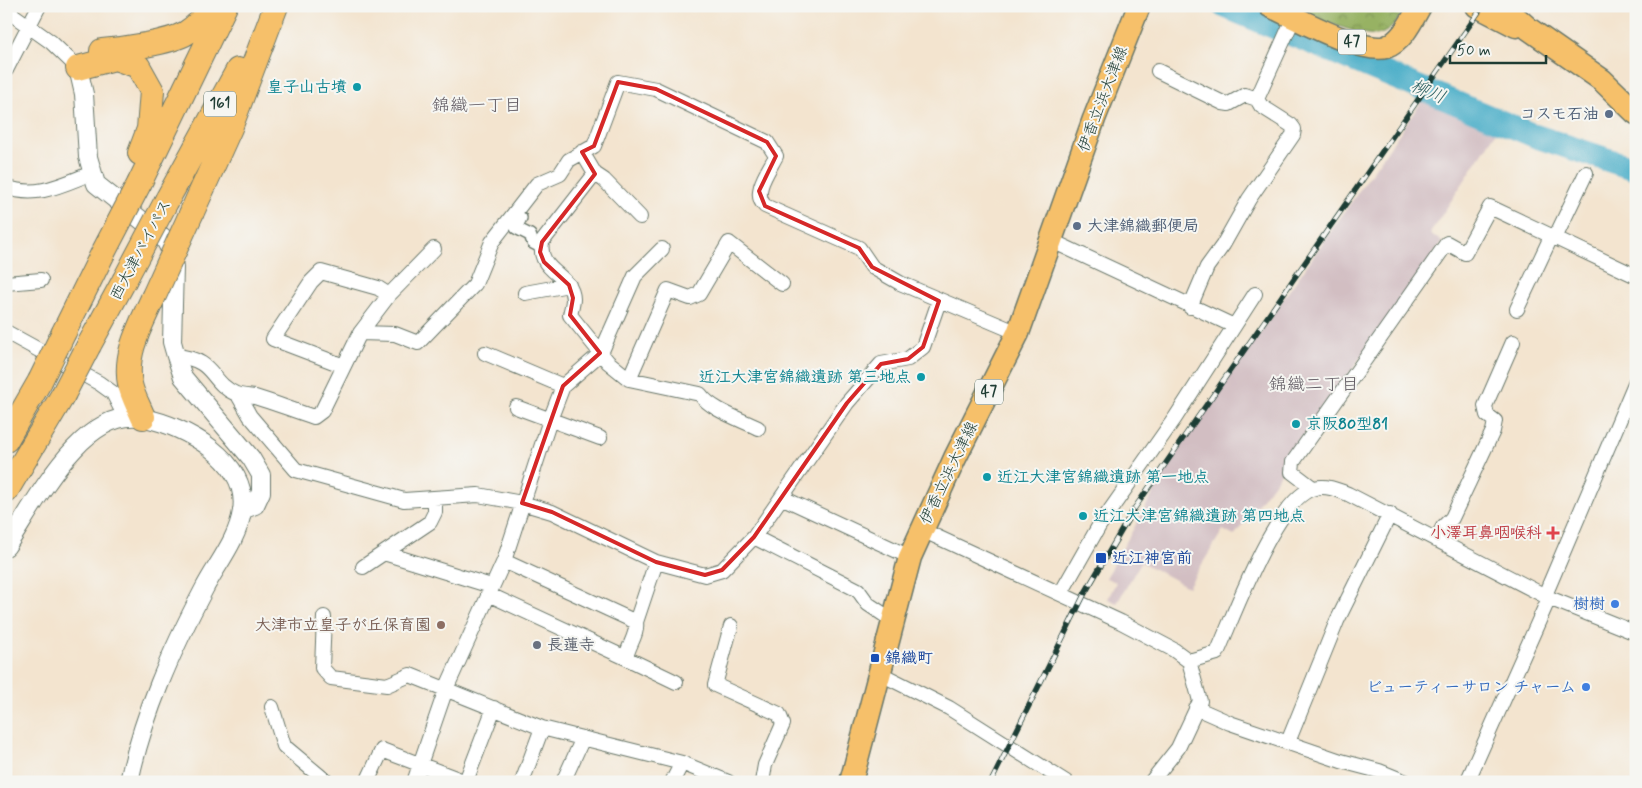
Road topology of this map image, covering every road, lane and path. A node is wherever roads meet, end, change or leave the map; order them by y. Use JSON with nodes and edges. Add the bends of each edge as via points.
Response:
{"nodes":[{"id":1,"x":39,"y":6,"type":"edge"},
{"id":2,"x":214,"y":6,"type":"edge"},
{"id":3,"x":225,"y":6,"type":"edge"},
{"id":4,"x":272,"y":6,"type":"edge"},
{"id":5,"x":276,"y":6,"type":"edge"},
{"id":6,"x":1139,"y":6,"type":"edge"},
{"id":7,"x":1270,"y":6,"type":"edge"},
{"id":8,"x":1420,"y":6,"type":"edge"},
{"id":9,"x":1478,"y":6,"type":"edge"},
{"id":10,"x":1503,"y":6,"type":"edge"},
{"id":11,"x":6,"y":10,"type":"edge"},
{"id":12,"x":1292,"y":21,"type":"junction"},
{"id":13,"x":28,"y":25,"type":"junction"},
{"id":14,"x":1529,"y":29,"type":"junction"},
{"id":15,"x":78,"y":68,"type":"junction"},
{"id":16,"x":6,"y":70,"type":"edge"},
{"id":17,"x":1158,"y":71,"type":"dead end"},
{"id":18,"x":1257,"y":98,"type":"junction"},
{"id":19,"x":1636,"y":113,"type":"edge"},
{"id":20,"x":582,"y":152,"type":"junction"},
{"id":21,"x":92,"y":173,"type":"junction"},
{"id":22,"x":1586,"y":173,"type":"dead end"},
{"id":23,"x":595,"y":174,"type":"junction"},
{"id":24,"x":136,"y":180,"type":"junction"},
{"id":25,"x":6,"y":187,"type":"edge"},
{"id":26,"x":512,"y":215,"type":"junction"},
{"id":27,"x":640,"y":217,"type":"dead end"},
{"id":28,"x":1553,"y":238,"type":"junction"},
{"id":29,"x":1050,"y":240,"type":"junction"},
{"id":30,"x":541,"y":246,"type":"junction"},
{"id":31,"x":434,"y":249,"type":"dead end"},
{"id":32,"x":662,"y":249,"type":"dead end"},
{"id":33,"x":1636,"y":276,"type":"edge"},
{"id":34,"x":41,"y":280,"type":"dead end"},
{"id":35,"x":6,"y":283,"type":"edge"},
{"id":36,"x":782,"y":284,"type":"dead end"},
{"id":37,"x":568,"y":285,"type":"junction"},
{"id":38,"x":525,"y":293,"type":"dead end"},
{"id":39,"x":1255,"y":294,"type":"dead end"},
{"id":40,"x":389,"y":295,"type":"junction"},
{"id":41,"x":938,"y":301,"type":"junction"},
{"id":42,"x":1190,"y":307,"type":"junction"},
{"id":43,"x":1517,"y":309,"type":"dead end"},
{"id":44,"x":1234,"y":326,"type":"junction"},
{"id":45,"x":6,"y":332,"type":"edge"},
{"id":46,"x":360,"y":332,"type":"junction"},
{"id":47,"x":1018,"y":333,"type":"junction"},
{"id":48,"x":1513,"y":342,"type":"dead end"},
{"id":49,"x":486,"y":353,"type":"dead end"},
{"id":50,"x":600,"y":353,"type":"junction"},
{"id":51,"x":176,"y":356,"type":"junction"},
{"id":52,"x":344,"y":366,"type":"junction"},
{"id":53,"x":629,"y":379,"type":"junction"},
{"id":54,"x":1636,"y":381,"type":"edge"},
{"id":55,"x":563,"y":386,"type":"junction"},
{"id":56,"x":238,"y":394,"type":"junction"},
{"id":57,"x":516,"y":407,"type":"dead end"},
{"id":58,"x":134,"y":417,"type":"junction"},
{"id":59,"x":550,"y":420,"type":"junction"},
{"id":60,"x":758,"y":428,"type":"dead end"},
{"id":61,"x":600,"y":438,"type":"dead end"},
{"id":62,"x":6,"y":440,"type":"edge"},
{"id":63,"x":1313,"y":488,"type":"junction"},
{"id":64,"x":6,"y":491,"type":"edge"},
{"id":65,"x":434,"y":498,"type":"junction"},
{"id":66,"x":783,"y":498,"type":"junction"},
{"id":67,"x":522,"y":503,"type":"junction"},
{"id":68,"x":242,"y":510,"type":"junction"},
{"id":69,"x":1390,"y":514,"type":"junction"},
{"id":70,"x":922,"y":530,"type":"junction"},
{"id":71,"x":754,"y":537,"type":"junction"},
{"id":72,"x":1436,"y":540,"type":"junction"},
{"id":73,"x":6,"y":547,"type":"edge"},
{"id":74,"x":384,"y":554,"type":"junction"},
{"id":75,"x":910,"y":557,"type":"junction"},
{"id":76,"x":504,"y":561,"type":"junction"},
{"id":77,"x":656,"y":562,"type":"junction"},
{"id":78,"x":363,"y":567,"type":"dead end"},
{"id":79,"x":490,"y":590,"type":"junction"},
{"id":80,"x":1060,"y":593,"type":"junction"},
{"id":81,"x":1547,"y":597,"type":"junction"},
{"id":82,"x":324,"y":617,"type":"dead end"},
{"id":83,"x":892,"y":620,"type":"junction"},
{"id":84,"x":636,"y":622,"type":"junction"},
{"id":85,"x":731,"y":626,"type":"dead end"},
{"id":86,"x":1636,"y":633,"type":"edge"},
{"id":87,"x":626,"y":658,"type":"junction"},
{"id":88,"x":1189,"y":661,"type":"junction"},
{"id":89,"x":879,"y":673,"type":"junction"},
{"id":90,"x":676,"y":682,"type":"dead end"},
{"id":91,"x":446,"y":689,"type":"junction"},
{"id":92,"x":272,"y":707,"type":"dead end"},
{"id":93,"x":494,"y":708,"type":"junction"},
{"id":94,"x":1196,"y":708,"type":"junction"},
{"id":95,"x":542,"y":728,"type":"junction"},
{"id":96,"x":583,"y":738,"type":"junction"},
{"id":97,"x":1288,"y":742,"type":"junction"},
{"id":98,"x":682,"y":763,"type":"junction"},
{"id":99,"x":419,"y":765,"type":"junction"},
{"id":100,"x":129,"y":782,"type":"edge"},
{"id":101,"x":327,"y":782,"type":"edge"},
{"id":102,"x":367,"y":782,"type":"edge"},
{"id":103,"x":414,"y":782,"type":"edge"},
{"id":104,"x":466,"y":782,"type":"edge"},
{"id":105,"x":522,"y":782,"type":"edge"},
{"id":106,"x":563,"y":782,"type":"edge"},
{"id":107,"x":672,"y":782,"type":"edge"},
{"id":108,"x":728,"y":782,"type":"edge"},
{"id":109,"x":762,"y":782,"type":"edge"},
{"id":110,"x":851,"y":782,"type":"edge"},
{"id":111,"x":1066,"y":782,"type":"edge"},
{"id":112,"x":1151,"y":782,"type":"edge"},
{"id":113,"x":1406,"y":782,"type":"edge"},
{"id":114,"x":1467,"y":782,"type":"edge"}],
"edges":[{"from":1,"to":13,"type":"street"},
{"from":2,"to":15,"type":"highway","via":[[184,34],[157,42],[91,52]]},
{"from":3,"to":24,"type":"highway","name":"西大津バイパス","number":"161"},
{"from":4,"to":64,"type":"highway","name":"西大津バイパス","number":"161","bridge":true,"via":[[62,395]]},
{"from":5,"to":58,"type":"highway","bridge":true,"via":[[230,128],[134,342],[129,361]]},
{"from":6,"to":29,"type":"main road","name":"伊香立浜大津線","number":"47"},
{"from":7,"to":12,"type":"main road","number":"47"},
{"from":8,"to":12,"type":"main road","number":"47","via":[[1395,41],[1377,48]]},
{"from":9,"to":14,"type":"main road","via":[[1516,26]]},
{"from":10,"to":14,"type":"main road"},
{"from":11,"to":13,"type":"street"},
{"from":12,"to":18,"type":"street"},
{"from":13,"to":15,"type":"street"},
{"from":13,"to":16,"type":"street"},
{"from":14,"to":19,"type":"main road","via":[[1596,76]]},
{"from":15,"to":21,"type":"street","via":[[84,94]]},
{"from":15,"to":24,"type":"highway","via":[[115,58],[126,60],[138,66],[152,90],[149,129]]},
{"from":17,"to":18,"type":"street","via":[[1229,104],[1245,95]]},
{"from":18,"to":42,"type":"street","via":[[1261,106],[1291,124],[1293,135],[1207,266]]},
{"from":20,"to":23,"type":"street"},
{"from":20,"to":26,"type":"street","via":[[569,160],[560,174],[537,184]]},
{"from":20,"to":41,"type":"street","via":[[594,146],[618,82],[656,89],[767,142],[776,156],[759,191],[759,199],[765,206],[859,248],[872,267]]},
{"from":21,"to":25,"type":"street","via":[[35,192],[20,192]]},
{"from":21,"to":51,"type":"street","via":[[96,184],[164,238],[171,251],[174,267],[172,334]]},
{"from":22,"to":28,"type":"street"},
{"from":23,"to":27,"type":"street"},
{"from":23,"to":30,"type":"street","via":[[570,203]]},
{"from":24,"to":62,"type":"highway","name":"西大津バイパス","number":"161","bridge":true,"via":[[86,289]]},
{"from":26,"to":30,"type":"street","via":[[521,218],[516,228]]},
{"from":26,"to":46,"type":"street","via":[[492,242],[475,284],[418,343],[395,334]]},
{"from":28,"to":33,"type":"street"},
{"from":28,"to":43,"type":"street"},
{"from":28,"to":63,"type":"street","via":[[1490,207],[1465,253],[1446,243],[1293,462],[1292,472]]},
{"from":29,"to":42,"type":"street"},
{"from":29,"to":47,"type":"main road","name":"伊香立浜大津線","number":"47"},
{"from":30,"to":37,"type":"street","via":[[544,262]]},
{"from":31,"to":40,"type":"street"},
{"from":32,"to":50,"type":"street","via":[[635,276]]},
{"from":34,"to":35,"type":"street"},
{"from":36,"to":53,"type":"street","via":[[729,244],[699,294],[690,298],[668,290]]},
{"from":37,"to":38,"type":"street"},
{"from":37,"to":50,"type":"street","via":[[573,298],[570,315]]},
{"from":39,"to":44,"type":"street"},
{"from":40,"to":46,"type":"street"},
{"from":40,"to":52,"type":"street","via":[[378,288],[321,272],[273,339]]},
{"from":41,"to":47,"type":"street"},
{"from":41,"to":66,"type":"street","via":[[923,347],[908,359],[882,364],[847,403]]},
{"from":42,"to":44,"type":"street"},
{"from":44,"to":80,"type":"street","via":[[1175,418],[1099,526]]},
{"from":45,"to":58,"type":"street","via":[[99,383],[113,393]]},
{"from":46,"to":52,"type":"street"},
{"from":47,"to":70,"type":"main road","name":"伊香立浜大津線","number":"47"},
{"from":48,"to":72,"type":"street","via":[[1485,406],[1485,411],[1495,421],[1493,431],[1452,518],[1443,526]]},
{"from":49,"to":55,"type":"street"},
{"from":50,"to":53,"type":"street"},
{"from":50,"to":55,"type":"street"},
{"from":51,"to":56,"type":"street","via":[[193,357]]},
{"from":51,"to":68,"type":"street","via":[[184,378],[251,458],[261,475],[255,504]]},
{"from":52,"to":56,"type":"street","via":[[322,411],[314,417]]},
{"from":53,"to":60,"type":"street","via":[[700,394],[725,412]]},
{"from":54,"to":81,"type":"street"},
{"from":55,"to":59,"type":"street"},
{"from":56,"to":65,"type":"street","via":[[250,416],[296,470],[404,500]]},
{"from":57,"to":59,"type":"street"},
{"from":58,"to":68,"type":"street","via":[[166,424],[219,452],[235,476]]},
{"from":58,"to":73,"type":"street","via":[[104,424],[84,437],[62,463]]},
{"from":59,"to":61,"type":"street"},
{"from":59,"to":67,"type":"street"},
{"from":63,"to":69,"type":"street","via":[[1336,489]]},
{"from":63,"to":88,"type":"street","via":[[1293,502],[1275,526],[1217,654]]},
{"from":65,"to":67,"type":"street","via":[[478,495]]},
{"from":65,"to":74,"type":"street","via":[[435,512],[430,522]]},
{"from":66,"to":71,"type":"street"},
{"from":66,"to":75,"type":"street"},
{"from":67,"to":76,"type":"street"},
{"from":67,"to":77,"type":"street","via":[[552,512]]},
{"from":68,"to":100,"type":"street","via":[[237,531],[170,656],[137,742]]},
{"from":69,"to":72,"type":"street"},
{"from":69,"to":97,"type":"street","via":[[1337,621]]},
{"from":70,"to":75,"type":"main road","name":"伊香立浜大津線","number":"47"},
{"from":70,"to":80,"type":"street"},
{"from":71,"to":77,"type":"street","via":[[722,570],[705,575]]},
{"from":71,"to":83,"type":"street","via":[[858,590],[868,604]]},
{"from":72,"to":81,"type":"street"},
{"from":74,"to":78,"type":"street"},
{"from":74,"to":79,"type":"street"},
{"from":75,"to":83,"type":"main road","name":"伊香立浜大津線","number":"47"},
{"from":76,"to":79,"type":"street"},
{"from":76,"to":84,"type":"street"},
{"from":77,"to":84,"type":"street"},
{"from":79,"to":87,"type":"street"},
{"from":79,"to":91,"type":"street"},
{"from":80,"to":88,"type":"street","via":[[1128,626]]},
{"from":81,"to":86,"type":"street"},
{"from":81,"to":114,"type":"street"},
{"from":82,"to":91,"type":"street","via":[[322,668],[331,678],[387,685],[410,675]]},
{"from":83,"to":89,"type":"main road","name":"伊香立浜大津線","number":"47"},
{"from":84,"to":87,"type":"street","via":[[638,630]]},
{"from":85,"to":109,"type":"street","via":[[714,685],[779,714],[782,724],[765,765]]},
{"from":87,"to":90,"type":"street"},
{"from":88,"to":94,"type":"street","via":[[1200,701]]},
{"from":89,"to":110,"type":"main road","name":"伊香立浜大津線","number":"47"},
{"from":89,"to":111,"type":"street","via":[[949,708]]},
{"from":91,"to":93,"type":"street"},
{"from":91,"to":99,"type":"street"},
{"from":92,"to":101,"type":"street","via":[[284,746]]},
{"from":93,"to":95,"type":"street"},
{"from":93,"to":104,"type":"street"},
{"from":94,"to":97,"type":"street"},
{"from":94,"to":112,"type":"street","via":[[1178,748]]},
{"from":95,"to":96,"type":"street"},
{"from":95,"to":105,"type":"street"},
{"from":96,"to":98,"type":"street"},
{"from":96,"to":106,"type":"street"},
{"from":97,"to":113,"type":"street"},
{"from":98,"to":107,"type":"street"},
{"from":98,"to":108,"type":"street"},
{"from":99,"to":102,"type":"street","via":[[382,750]]},
{"from":99,"to":103,"type":"street"},
{"from":99,"to":104,"type":"street"}]}
